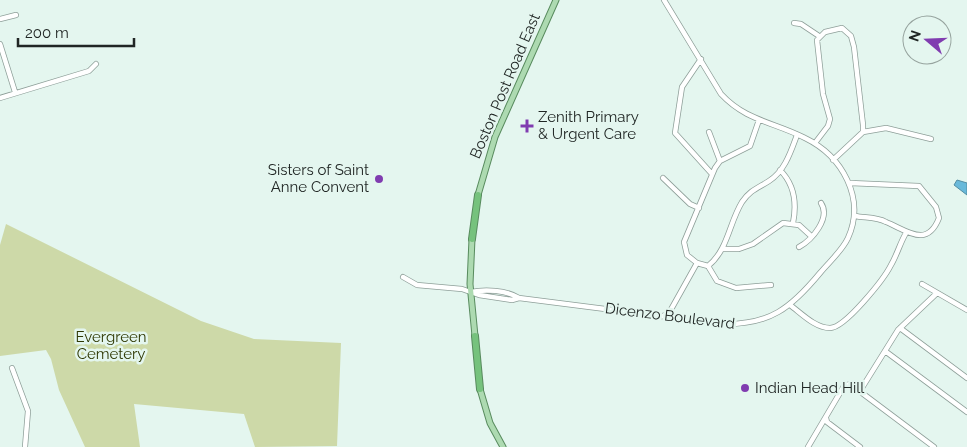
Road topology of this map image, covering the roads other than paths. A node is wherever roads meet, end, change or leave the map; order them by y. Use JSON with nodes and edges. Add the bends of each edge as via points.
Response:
{"nodes":[{"id":1,"x":556,"y":0,"type":"edge"},
{"id":2,"x":664,"y":0,"type":"edge"},
{"id":3,"x":16,"y":15,"type":"dead end"},
{"id":4,"x":0,"y":19,"type":"edge"},
{"id":5,"x":794,"y":23,"type":"dead end"},
{"id":6,"x":819,"y":36,"type":"junction"},
{"id":7,"x":0,"y":44,"type":"edge"},
{"id":8,"x":701,"y":60,"type":"junction"},
{"id":9,"x":96,"y":64,"type":"dead end"},
{"id":10,"x":15,"y":92,"type":"junction"},
{"id":11,"x":0,"y":98,"type":"edge"},
{"id":12,"x":759,"y":120,"type":"junction"},
{"id":13,"x":709,"y":132,"type":"dead end"},
{"id":14,"x":863,"y":132,"type":"junction"},
{"id":15,"x":797,"y":134,"type":"junction"},
{"id":16,"x":932,"y":139,"type":"dead end"},
{"id":17,"x":815,"y":144,"type":"junction"},
{"id":18,"x":833,"y":160,"type":"junction"},
{"id":19,"x":720,"y":161,"type":"junction"},
{"id":20,"x":780,"y":170,"type":"junction"},
{"id":21,"x":712,"y":174,"type":"junction"},
{"id":22,"x":664,"y":178,"type":"dead end"},
{"id":23,"x":850,"y":183,"type":"junction"},
{"id":24,"x":478,"y":195,"type":"joint"},
{"id":25,"x":821,"y":203,"type":"dead end"},
{"id":26,"x":699,"y":208,"type":"junction"},
{"id":27,"x":855,"y":216,"type":"junction"},
{"id":28,"x":793,"y":224,"type":"junction"},
{"id":29,"x":906,"y":233,"type":"junction"},
{"id":30,"x":811,"y":236,"type":"junction"},
{"id":31,"x":472,"y":239,"type":"joint"},
{"id":32,"x":799,"y":247,"type":"dead end"},
{"id":33,"x":723,"y":249,"type":"junction"},
{"id":34,"x":696,"y":263,"type":"junction"},
{"id":35,"x":708,"y":266,"type":"junction"},
{"id":36,"x":403,"y":277,"type":"dead end"},
{"id":37,"x":922,"y":284,"type":"dead end"},
{"id":38,"x":771,"y":285,"type":"dead end"},
{"id":39,"x":471,"y":292,"type":"junction"},
{"id":40,"x":937,"y":292,"type":"junction"},
{"id":41,"x":790,"y":305,"type":"junction"},
{"id":42,"x":967,"y":310,"type":"edge"},
{"id":43,"x":662,"y":316,"type":"junction"},
{"id":44,"x":900,"y":328,"type":"junction"},
{"id":45,"x":475,"y":336,"type":"joint"},
{"id":46,"x":885,"y":352,"type":"junction"},
{"id":47,"x":12,"y":368,"type":"dead end"},
{"id":48,"x":967,"y":378,"type":"edge"},
{"id":49,"x":480,"y":389,"type":"joint"},
{"id":50,"x":860,"y":391,"type":"junction"},
{"id":51,"x":967,"y":412,"type":"edge"},
{"id":52,"x":826,"y":418,"type":"junction"},
{"id":53,"x":926,"y":442,"type":"junction"},
{"id":54,"x":25,"y":447,"type":"edge"},
{"id":55,"x":503,"y":447,"type":"edge"},
{"id":56,"x":808,"y":447,"type":"edge"},
{"id":57,"x":860,"y":447,"type":"edge"},
{"id":58,"x":920,"y":447,"type":"edge"},
{"id":59,"x":934,"y":447,"type":"edge"}],
"edges":[{"from":1,"to":24,"type":"main road","name":"Boston Post Road East","via":[[493,141]]},
{"from":2,"to":8,"type":"street","name":"Dicenzo Boulevard"},
{"from":3,"to":4,"type":"street"},
{"from":5,"to":6,"type":"street"},
{"from":6,"to":14,"type":"street","via":[[830,29],[842,28],[852,38]]},
{"from":6,"to":17,"type":"street","via":[[816,44],[822,94],[830,118]]},
{"from":7,"to":10,"type":"street"},
{"from":8,"to":12,"type":"street","name":"Dicenzo Boulevard","via":[[721,94],[741,112]]},
{"from":8,"to":21,"type":"street","via":[[682,87],[675,133]]},
{"from":9,"to":10,"type":"street","via":[[89,70]]},
{"from":10,"to":11,"type":"street"},
{"from":12,"to":15,"type":"street","name":"Dicenzo Boulevard"},
{"from":12,"to":19,"type":"street","via":[[750,146]]},
{"from":13,"to":19,"type":"street"},
{"from":14,"to":16,"type":"street","via":[[886,128]]},
{"from":14,"to":18,"type":"street"},
{"from":15,"to":17,"type":"street","name":"Dicenzo Boulevard"},
{"from":15,"to":20,"type":"street"},
{"from":17,"to":18,"type":"street","name":"Dicenzo Boulevard"},
{"from":18,"to":23,"type":"street","name":"Dicenzo Boulevard"},
{"from":19,"to":21,"type":"street"},
{"from":20,"to":28,"type":"street","via":[[794,192]]},
{"from":20,"to":33,"type":"street","via":[[749,192],[733,218]]},
{"from":21,"to":26,"type":"street"},
{"from":22,"to":26,"type":"street","via":[[690,204]]},
{"from":23,"to":27,"type":"street","name":"Dicenzo Boulevard","via":[[855,199]]},
{"from":23,"to":29,"type":"street","via":[[914,184],[923,189],[939,214],[937,224],[924,235]]},
{"from":24,"to":31,"type":"highway","name":"Boston Post Road East"},
{"from":25,"to":30,"type":"street","via":[[824,217]]},
{"from":26,"to":34,"type":"street","via":[[684,242],[688,255]]},
{"from":27,"to":29,"type":"street","via":[[886,221]]},
{"from":27,"to":41,"type":"street","name":"Dicenzo Boulevard","via":[[847,240]]},
{"from":28,"to":30,"type":"street"},
{"from":28,"to":33,"type":"street","via":[[779,225],[761,240],[744,248]]},
{"from":29,"to":41,"type":"street","via":[[884,277],[842,324],[832,328],[820,326]]},
{"from":30,"to":32,"type":"street"},
{"from":31,"to":39,"type":"main road","name":"Boston Post Road East"},
{"from":33,"to":35,"type":"street"},
{"from":34,"to":35,"type":"street"},
{"from":34,"to":43,"type":"street","via":[[668,313]]},
{"from":35,"to":38,"type":"street","via":[[717,281],[736,288]]},
{"from":36,"to":39,"type":"street","name":"Dicenzo Boulevard","via":[[417,285]]},
{"from":37,"to":40,"type":"street"},
{"from":39,"to":43,"type":"street","name":"Dicenzo Boulevard","via":[[512,293],[519,298]]},
{"from":39,"to":45,"type":"main road","name":"Boston Post Road East"},
{"from":40,"to":42,"type":"street"},
{"from":40,"to":44,"type":"street"},
{"from":41,"to":43,"type":"street","name":"Dicenzo Boulevard","via":[[776,315],[742,325]]},
{"from":44,"to":46,"type":"street"},
{"from":44,"to":48,"type":"street"},
{"from":45,"to":49,"type":"highway","name":"Boston Post Road East"},
{"from":46,"to":50,"type":"street"},
{"from":46,"to":51,"type":"street"},
{"from":47,"to":54,"type":"street","via":[[28,411]]},
{"from":49,"to":55,"type":"main road","name":"Boston Post Road East","via":[[490,423]]},
{"from":50,"to":52,"type":"street","via":[[850,384],[844,386]]},
{"from":50,"to":53,"type":"street"},
{"from":52,"to":56,"type":"street"},
{"from":52,"to":57,"type":"street","via":[[826,422]]},
{"from":53,"to":58,"type":"street"},
{"from":53,"to":59,"type":"street"}]}
